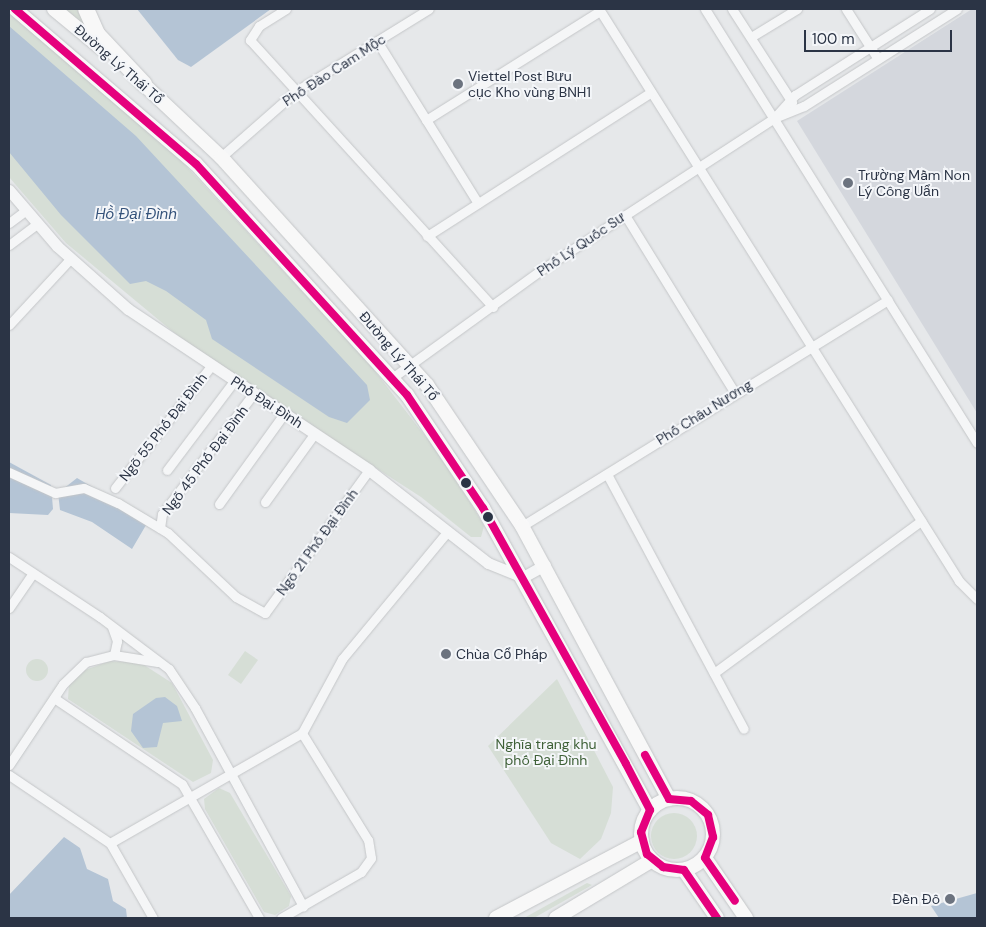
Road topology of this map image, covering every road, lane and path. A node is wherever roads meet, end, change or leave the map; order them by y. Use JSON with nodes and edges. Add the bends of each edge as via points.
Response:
{"nodes":[{"id":1,"x":16,"y":9,"type":"edge"},
{"id":2,"x":54,"y":9,"type":"edge"},
{"id":3,"x":86,"y":9,"type":"edge"},
{"id":4,"x":286,"y":9,"type":"edge"},
{"id":5,"x":429,"y":9,"type":"edge"},
{"id":6,"x":706,"y":9,"type":"edge"},
{"id":7,"x":732,"y":9,"type":"edge"},
{"id":8,"x":797,"y":9,"type":"edge"},
{"id":9,"x":846,"y":9,"type":"edge"},
{"id":10,"x":930,"y":9,"type":"edge"},
{"id":11,"x":957,"y":9,"type":"edge"},
{"id":12,"x":599,"y":10,"type":"edge"},
{"id":13,"x":751,"y":37,"type":"junction"},
{"id":14,"x":377,"y":41,"type":"junction"},
{"id":15,"x":871,"y":46,"type":"junction"},
{"id":16,"x":878,"y":59,"type":"junction"},
{"id":17,"x":144,"y":84,"type":"junction"},
{"id":18,"x":296,"y":91,"type":"junction"},
{"id":19,"x":651,"y":92,"type":"junction"},
{"id":20,"x":790,"y":99,"type":"junction"},
{"id":21,"x":797,"y":109,"type":"junction"},
{"id":22,"x":774,"y":118,"type":"junction"},
{"id":23,"x":426,"y":120,"type":"junction"},
{"id":24,"x":221,"y":157,"type":"junction"},
{"id":25,"x":698,"y":167,"type":"junction"},
{"id":26,"x":9,"y":190,"type":"edge"},
{"id":27,"x":478,"y":203,"type":"junction"},
{"id":28,"x":26,"y":210,"type":"junction"},
{"id":29,"x":625,"y":215,"type":"junction"},
{"id":30,"x":9,"y":223,"type":"edge"},
{"id":31,"x":38,"y":223,"type":"junction"},
{"id":32,"x":427,"y":236,"type":"junction"},
{"id":33,"x":9,"y":245,"type":"edge"},
{"id":34,"x":71,"y":258,"type":"junction"},
{"id":35,"x":888,"y":300,"type":"junction"},
{"id":36,"x":493,"y":306,"type":"junction"},
{"id":37,"x":9,"y":325,"type":"edge"},
{"id":38,"x":811,"y":346,"type":"junction"},
{"id":39,"x":410,"y":365,"type":"junction"},
{"id":40,"x":211,"y":366,"type":"junction"},
{"id":41,"x":392,"y":378,"type":"junction"},
{"id":42,"x":234,"y":381,"type":"junction"},
{"id":43,"x":735,"y":393,"type":"junction"},
{"id":44,"x":254,"y":394,"type":"junction"},
{"id":45,"x":284,"y":414,"type":"junction"},
{"id":46,"x":315,"y":433,"type":"junction"},
{"id":47,"x":977,"y":443,"type":"edge"},
{"id":48,"x":168,"y":470,"type":"dead end"},
{"id":49,"x":370,"y":470,"type":"junction"},
{"id":50,"x":9,"y":472,"type":"edge"},
{"id":51,"x":607,"y":474,"type":"junction"},
{"id":52,"x":115,"y":488,"type":"dead end"},
{"id":53,"x":265,"y":502,"type":"dead end"},
{"id":54,"x":219,"y":504,"type":"dead end"},
{"id":55,"x":921,"y":521,"type":"junction"},
{"id":56,"x":522,"y":526,"type":"junction"},
{"id":57,"x":160,"y":528,"type":"junction"},
{"id":58,"x":448,"y":530,"type":"junction"},
{"id":59,"x":9,"y":557,"type":"edge"},
{"id":60,"x":545,"y":565,"type":"junction"},
{"id":61,"x":33,"y":573,"type":"junction"},
{"id":62,"x":523,"y":576,"type":"junction"},
{"id":63,"x":977,"y":599,"type":"edge"},
{"id":64,"x":9,"y":608,"type":"edge"},
{"id":65,"x":111,"y":625,"type":"junction"},
{"id":66,"x":114,"y":655,"type":"junction"},
{"id":67,"x":162,"y":663,"type":"junction"},
{"id":68,"x":714,"y":673,"type":"junction"},
{"id":69,"x":54,"y":698,"type":"junction"},
{"id":70,"x":744,"y":729,"type":"dead end"},
{"id":71,"x":302,"y":733,"type":"junction"},
{"id":72,"x":9,"y":766,"type":"edge"},
{"id":73,"x":228,"y":773,"type":"junction"},
{"id":74,"x":9,"y":775,"type":"edge"},
{"id":75,"x":190,"y":795,"type":"junction"},
{"id":76,"x":669,"y":799,"type":"junction"},
{"id":77,"x":650,"y":810,"type":"junction"},
{"id":78,"x":642,"y":841,"type":"junction"},
{"id":79,"x":110,"y":843,"type":"junction"},
{"id":80,"x":705,"y":858,"type":"junction"},
{"id":81,"x":652,"y":860,"type":"junction"},
{"id":82,"x":684,"y":870,"type":"junction"},
{"id":83,"x":303,"y":906,"type":"junction"},
{"id":84,"x":153,"y":918,"type":"edge"},
{"id":85,"x":259,"y":918,"type":"edge"},
{"id":86,"x":281,"y":918,"type":"edge"},
{"id":87,"x":496,"y":918,"type":"edge"},
{"id":88,"x":556,"y":918,"type":"edge"},
{"id":89,"x":717,"y":918,"type":"edge"},
{"id":90,"x":746,"y":918,"type":"edge"}],
"edges":[{"from":1,"to":41,"type":"main road","name":"Đường Lý Thái Tổ","via":[[196,164]]},
{"from":2,"to":17,"type":"main road","name":"Đường Lý Thái Tổ"},
{"from":3,"to":17,"type":"highway","via":[[102,41]]},
{"from":4,"to":18,"type":"street","via":[[249,36]]},
{"from":5,"to":14,"type":"street","name":"Phố Đào Cam Mộc"},
{"from":6,"to":22,"type":"street"},
{"from":7,"to":13,"type":"street"},
{"from":8,"to":13,"type":"street"},
{"from":9,"to":15,"type":"street"},
{"from":10,"to":15,"type":"street"},
{"from":11,"to":16,"type":"street"},
{"from":12,"to":19,"type":"street"},
{"from":12,"to":23,"type":"street"},
{"from":13,"to":20,"type":"street"},
{"from":14,"to":18,"type":"street","name":"Phố Đào Cam Mộc"},
{"from":14,"to":23,"type":"street"},
{"from":15,"to":16,"type":"street"},
{"from":15,"to":20,"type":"street"},
{"from":16,"to":21,"type":"street"},
{"from":17,"to":24,"type":"main road","name":"Đường Lý Thái Tổ"},
{"from":18,"to":24,"type":"street","name":"Phố Đào Cam Mộc"},
{"from":18,"to":32,"type":"street"},
{"from":19,"to":25,"type":"street"},
{"from":19,"to":27,"type":"street"},
{"from":20,"to":21,"type":"street"},
{"from":20,"to":22,"type":"street"},
{"from":21,"to":22,"type":"street"},
{"from":22,"to":25,"type":"street","name":"Phố Lý Quốc Sư"},
{"from":22,"to":35,"type":"street"},
{"from":23,"to":27,"type":"street"},
{"from":24,"to":39,"type":"main road","name":"Đường Lý Thái Tổ"},
{"from":25,"to":29,"type":"street","name":"Phố Lý Quốc Sư"},
{"from":25,"to":38,"type":"street"},
{"from":26,"to":28,"type":"street","name":"Phố Đại Đình"},
{"from":27,"to":32,"type":"street"},
{"from":28,"to":30,"type":"street"},
{"from":28,"to":31,"type":"street","name":"Phố Đại Đình"},
{"from":29,"to":36,"type":"street","name":"Phố Lý Quốc Sư"},
{"from":29,"to":43,"type":"street"},
{"from":31,"to":33,"type":"street"},
{"from":31,"to":34,"type":"street","name":"Phố Đại Đình"},
{"from":32,"to":36,"type":"street"},
{"from":34,"to":37,"type":"street"},
{"from":34,"to":40,"type":"street","name":"Phố Đại Đình","via":[[128,309]]},
{"from":35,"to":38,"type":"street","name":"Phố Châu Nương"},
{"from":35,"to":47,"type":"street"},
{"from":36,"to":39,"type":"street","name":"Phố Lý Quốc Sư"},
{"from":38,"to":43,"type":"street","name":"Phố Châu Nương"},
{"from":38,"to":55,"type":"street"},
{"from":39,"to":41,"type":"street","name":"Phố Lý Quốc Sư"},
{"from":39,"to":56,"type":"main road","name":"Đường Lý Thái Tổ"},
{"from":40,"to":42,"type":"street","name":"Phố Đại Đình"},
{"from":40,"to":52,"type":"street","name":"Ngõ 55 Phố Đại Đình"},
{"from":41,"to":62,"type":"main road","name":"Đường Lý Thái Tổ","via":[[452,458]]},
{"from":42,"to":44,"type":"street","name":"Phố Đại Đình"},
{"from":42,"to":48,"type":"street"},
{"from":43,"to":51,"type":"street","name":"Phố Châu Nương"},
{"from":44,"to":45,"type":"street","name":"Phố Đại Đình"},
{"from":44,"to":57,"type":"street","name":"Ngõ 45 Phố Đại Đình","via":[[162,514]]},
{"from":45,"to":46,"type":"street","name":"Phố Đại Đình"},
{"from":45,"to":54,"type":"street"},
{"from":46,"to":49,"type":"street","name":"Phố Đại Đình"},
{"from":46,"to":53,"type":"street"},
{"from":49,"to":57,"type":"street","name":"Ngõ 21 Phố Đại Đình","via":[[264,613],[236,597]]},
{"from":49,"to":58,"type":"street","name":"Phố Đại Đình"},
{"from":50,"to":57,"type":"street","via":[[55,493],[84,488]]},
{"from":51,"to":56,"type":"street","name":"Phố Châu Nương"},
{"from":51,"to":68,"type":"street"},
{"from":55,"to":63,"type":"street","via":[[959,581]]},
{"from":55,"to":68,"type":"street"},
{"from":56,"to":60,"type":"main road","name":"Đường Lý Thái Tổ"},
{"from":58,"to":62,"type":"street","name":"Phố Đại Đình","via":[[497,569]]},
{"from":58,"to":71,"type":"street","via":[[342,659]]},
{"from":59,"to":61,"type":"street"},
{"from":60,"to":62,"type":"street"},
{"from":60,"to":76,"type":"main road","name":"Đường Lý Thái Tổ"},
{"from":61,"to":64,"type":"street"},
{"from":61,"to":65,"type":"street"},
{"from":62,"to":77,"type":"main road","name":"Đường Lý Thái Tổ"},
{"from":65,"to":66,"type":"street","via":[[117,641]]},
{"from":65,"to":67,"type":"street"},
{"from":66,"to":67,"type":"street"},
{"from":66,"to":69,"type":"street","via":[[86,662],[70,675]]},
{"from":67,"to":73,"type":"street","via":[[195,708]]},
{"from":68,"to":70,"type":"street"},
{"from":69,"to":72,"type":"street"},
{"from":69,"to":75,"type":"street","via":[[162,769]]},
{"from":71,"to":73,"type":"street"},
{"from":71,"to":83,"type":"street","via":[[371,851],[361,872]]},
{"from":73,"to":75,"type":"street"},
{"from":73,"to":83,"type":"street"},
{"from":74,"to":79,"type":"street"},
{"from":75,"to":79,"type":"street"},
{"from":75,"to":85,"type":"street"},
{"from":76,"to":77,"type":"main road"},
{"from":76,"to":80,"type":"main road","via":[[691,801],[708,815],[714,837]]},
{"from":77,"to":78,"type":"main road","via":[[642,826]]},
{"from":78,"to":81,"type":"main road"},
{"from":78,"to":87,"type":"main road"},
{"from":79,"to":84,"type":"street"},
{"from":80,"to":82,"type":"main road"},
{"from":80,"to":90,"type":"main road"},
{"from":81,"to":82,"type":"main road","via":[[669,870]]},
{"from":81,"to":88,"type":"main road"},
{"from":82,"to":89,"type":"main road"},
{"from":83,"to":86,"type":"street"}]}
